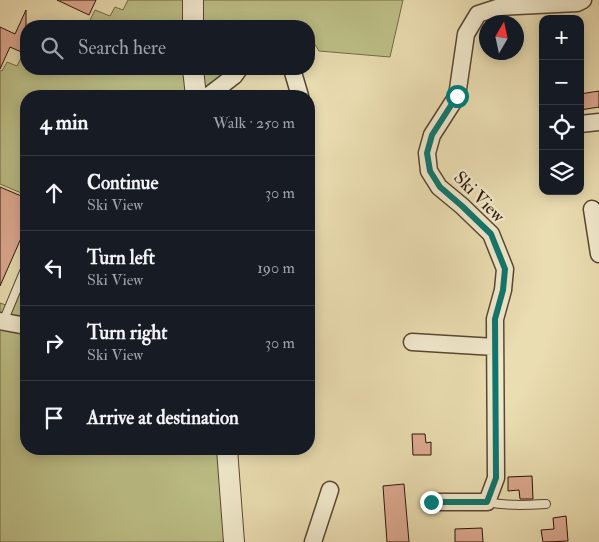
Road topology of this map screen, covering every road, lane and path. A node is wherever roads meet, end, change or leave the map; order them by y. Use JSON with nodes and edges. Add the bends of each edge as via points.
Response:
{"nodes":[{"id":1,"x":193,"y":0,"type":"edge"},
{"id":2,"x":583,"y":0,"type":"edge"},
{"id":3,"x":193,"y":20,"type":"edge"},
{"id":4,"x":194,"y":75,"type":"edge"},
{"id":5,"x":235,"y":75,"type":"edge"},
{"id":6,"x":294,"y":75,"type":"edge"},
{"id":7,"x":195,"y":90,"type":"edge"},
{"id":8,"x":216,"y":90,"type":"edge"},
{"id":9,"x":298,"y":90,"type":"edge"},
{"id":10,"x":599,"y":122,"type":"edge"},
{"id":11,"x":584,"y":124,"type":"edge"},
{"id":12,"x":592,"y":209,"type":"dead end"},
{"id":13,"x":599,"y":254,"type":"edge"},
{"id":14,"x":20,"y":281,"type":"edge"},
{"id":15,"x":2,"y":321,"type":"edge"},
{"id":16,"x":20,"y":325,"type":"edge"},
{"id":17,"x":412,"y":342,"type":"dead end"},
{"id":18,"x":495,"y":347,"type":"junction"},
{"id":19,"x":227,"y":455,"type":"edge"},
{"id":20,"x":330,"y":490,"type":"dead end"},
{"id":21,"x":431,"y":502,"type":"dead end"},
{"id":22,"x":487,"y":502,"type":"junction"},
{"id":23,"x":546,"y":504,"type":"dead end"},
{"id":24,"x":234,"y":542,"type":"edge"},
{"id":25,"x":313,"y":542,"type":"edge"}],
"edges":[{"from":1,"to":3,"type":"street"},
{"from":2,"to":18,"type":"street","name":"Ski View","via":[[500,7],[478,14],[466,34],[457,96],[432,135],[427,153],[430,171],[440,187],[491,234],[505,269],[495,319]]},
{"from":4,"to":7,"type":"street"},
{"from":5,"to":8,"type":"street"},
{"from":6,"to":9,"type":"street"},
{"from":10,"to":11,"type":"street"},
{"from":12,"to":13,"type":"street"},
{"from":14,"to":15,"type":"lane"},
{"from":15,"to":16,"type":"street"},
{"from":17,"to":18,"type":"street"},
{"from":18,"to":22,"type":"street","name":"Ski View","via":[[496,478]]},
{"from":19,"to":24,"type":"street"},
{"from":20,"to":25,"type":"street"},
{"from":21,"to":22,"type":"street"},
{"from":22,"to":23,"type":"lane","via":[[520,506]]}]}
